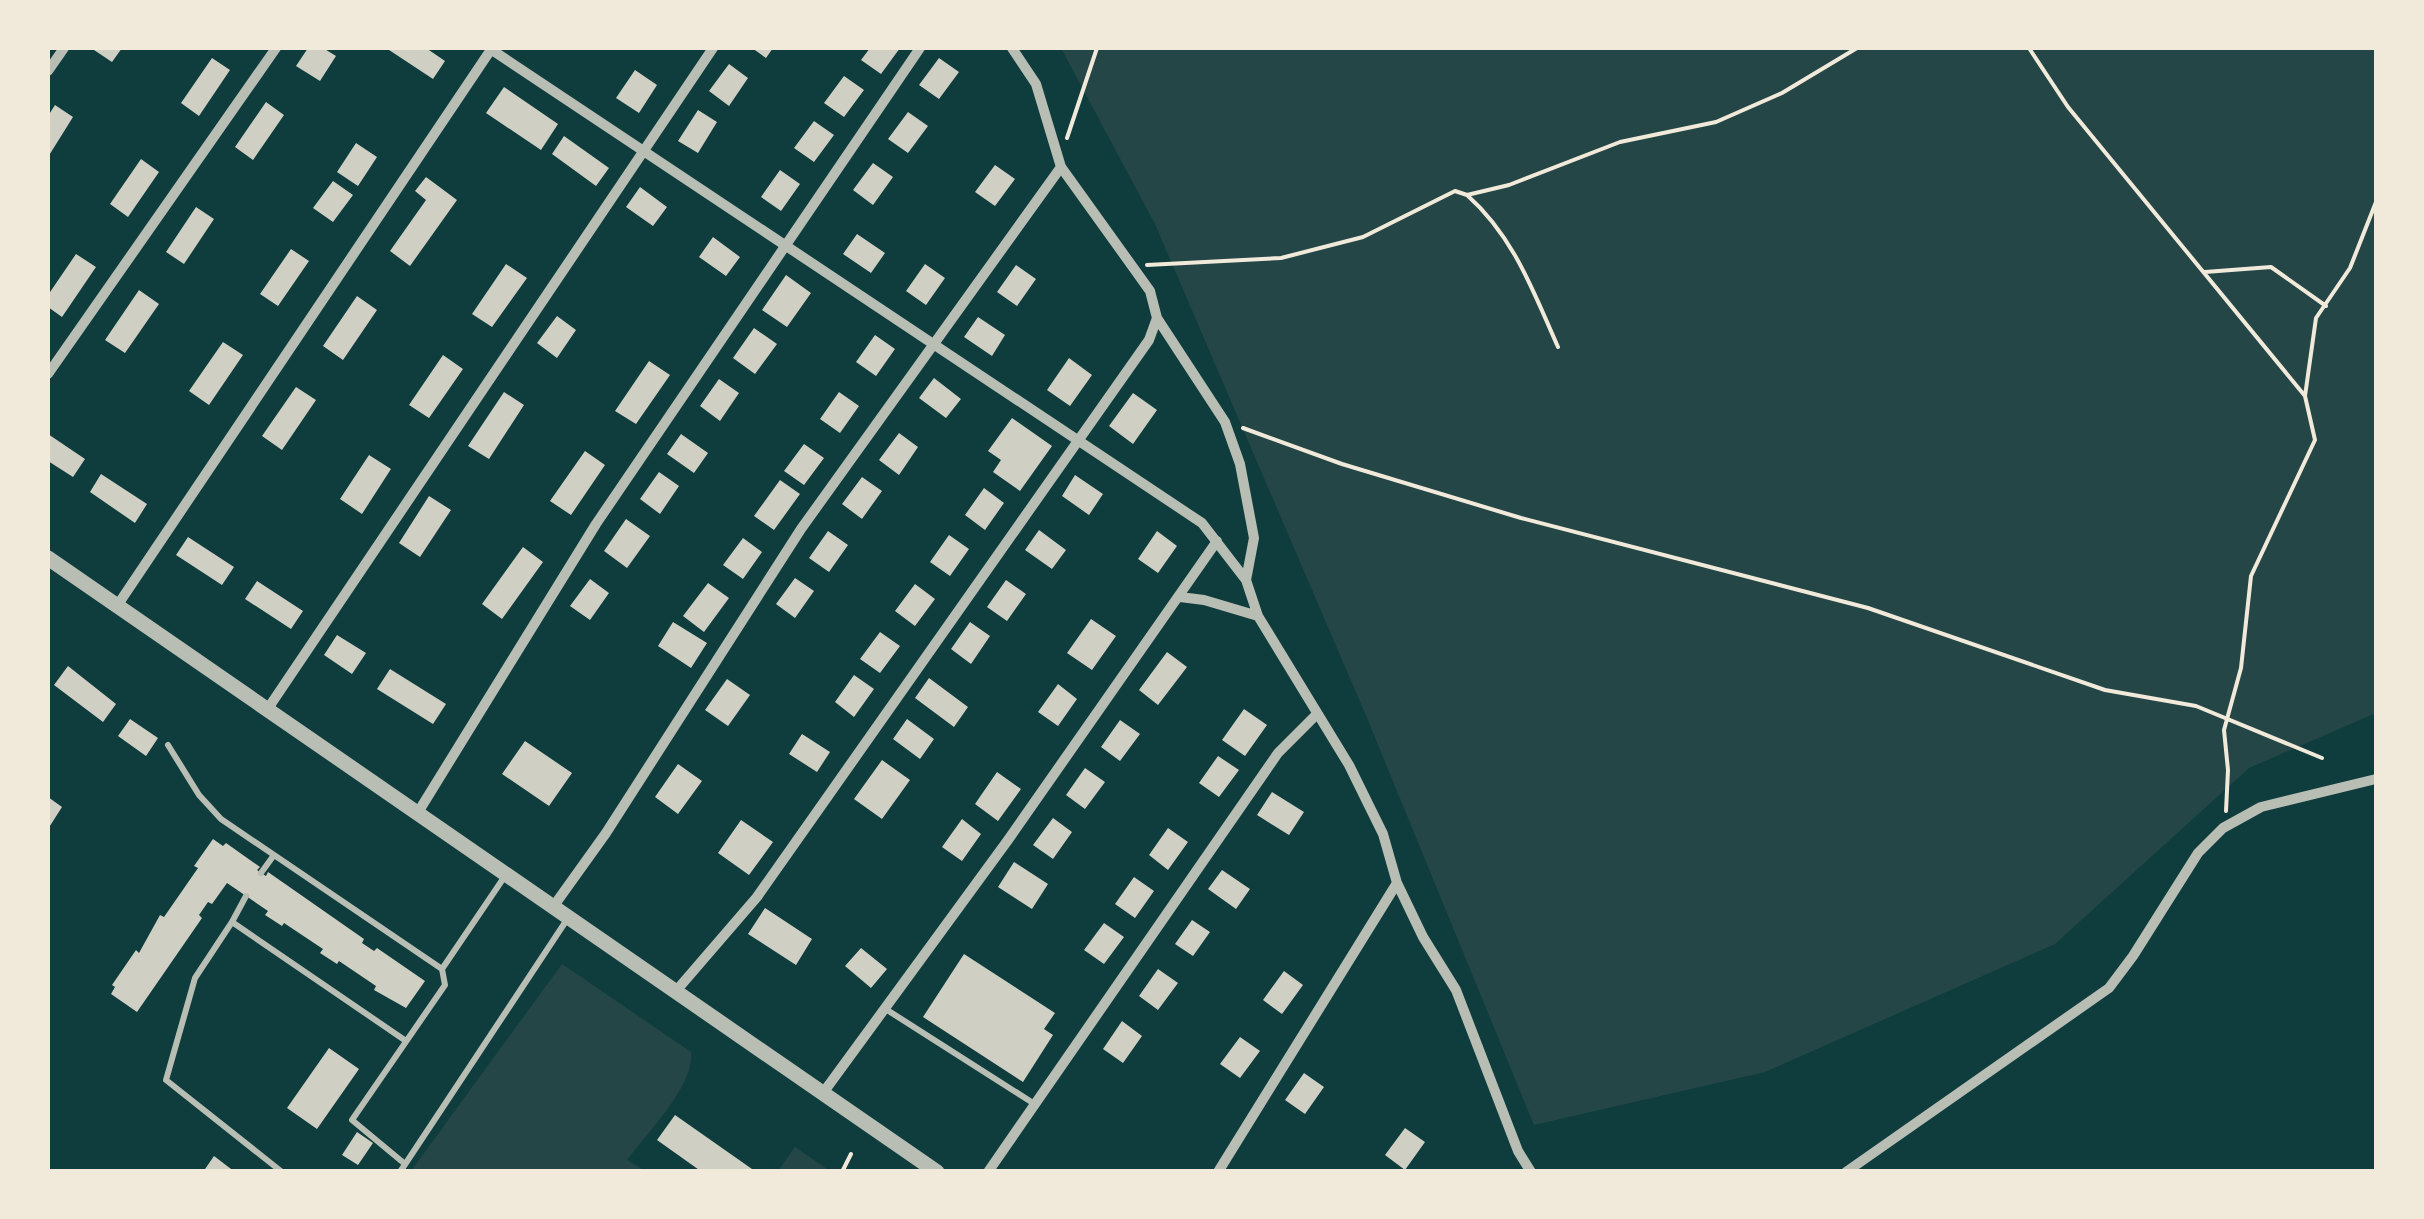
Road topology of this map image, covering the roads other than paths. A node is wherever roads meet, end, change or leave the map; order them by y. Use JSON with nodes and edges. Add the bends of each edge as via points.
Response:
{"nodes":[{"id":1,"x":64,"y":48,"type":"edge"},
{"id":2,"x":276,"y":48,"type":"edge"},
{"id":3,"x":490,"y":48,"type":"edge"},
{"id":4,"x":713,"y":48,"type":"edge"},
{"id":5,"x":920,"y":48,"type":"edge"},
{"id":6,"x":1012,"y":48,"type":"edge"},
{"id":7,"x":48,"y":72,"type":"edge"},
{"id":8,"x":642,"y":152,"type":"junction"},
{"id":9,"x":1061,"y":167,"type":"junction"},
{"id":10,"x":786,"y":245,"type":"junction"},
{"id":11,"x":1156,"y":318,"type":"junction"},
{"id":12,"x":932,"y":344,"type":"junction"},
{"id":13,"x":48,"y":374,"type":"edge"},
{"id":14,"x":1077,"y":439,"type":"junction"},
{"id":15,"x":1217,"y":541,"type":"junction"},
{"id":16,"x":48,"y":558,"type":"edge"},
{"id":17,"x":1246,"y":580,"type":"junction"},
{"id":18,"x":1180,"y":597,"type":"junction"},
{"id":19,"x":117,"y":606,"type":"junction"},
{"id":20,"x":1258,"y":616,"type":"junction"},
{"id":21,"x":267,"y":710,"type":"junction"},
{"id":22,"x":1316,"y":714,"type":"junction"},
{"id":23,"x":168,"y":744,"type":"dead end"},
{"id":24,"x":2376,"y":779,"type":"edge"},
{"id":25,"x":418,"y":814,"type":"junction"},
{"id":26,"x":274,"y":855,"type":"junction"},
{"id":27,"x":262,"y":873,"type":"dead end"},
{"id":28,"x":506,"y":875,"type":"junction"},
{"id":29,"x":1396,"y":883,"type":"junction"},
{"id":30,"x":246,"y":896,"type":"dead end"},
{"id":31,"x":553,"y":908,"type":"junction"},
{"id":32,"x":568,"y":918,"type":"junction"},
{"id":33,"x":232,"y":922,"type":"junction"},
{"id":34,"x":442,"y":969,"type":"junction"},
{"id":35,"x":676,"y":992,"type":"junction"},
{"id":36,"x":884,"y":1008,"type":"junction"},
{"id":37,"x":406,"y":1041,"type":"junction"},
{"id":38,"x":823,"y":1093,"type":"junction"},
{"id":39,"x":1033,"y":1104,"type":"junction"},
{"id":40,"x":403,"y":1168,"type":"edge"},
{"id":41,"x":282,"y":1172,"type":"edge"},
{"id":42,"x":938,"y":1172,"type":"edge"},
{"id":43,"x":988,"y":1172,"type":"edge"},
{"id":44,"x":1218,"y":1172,"type":"edge"},
{"id":45,"x":1531,"y":1172,"type":"edge"},
{"id":46,"x":1846,"y":1172,"type":"edge"}],
"edges":[{"from":1,"to":7,"type":"street"},
{"from":2,"to":13,"type":"street"},
{"from":3,"to":8,"type":"street"},
{"from":3,"to":19,"type":"street"},
{"from":4,"to":8,"type":"street"},
{"from":5,"to":10,"type":"street"},
{"from":6,"to":9,"type":"street","via":[[1036,84]]},
{"from":8,"to":10,"type":"street"},
{"from":8,"to":21,"type":"street"},
{"from":9,"to":11,"type":"street","via":[[1150,291]]},
{"from":9,"to":12,"type":"street"},
{"from":10,"to":12,"type":"street"},
{"from":10,"to":25,"type":"street","via":[[596,524]]},
{"from":11,"to":14,"type":"street","via":[[1150,340]]},
{"from":11,"to":17,"type":"street","via":[[1225,422],[1240,464],[1254,538]]},
{"from":12,"to":14,"type":"street"},
{"from":12,"to":31,"type":"street","via":[[800,529]]},
{"from":14,"to":15,"type":"street","via":[[1202,523]]},
{"from":14,"to":35,"type":"street","via":[[756,896]]},
{"from":15,"to":17,"type":"street"},
{"from":15,"to":18,"type":"street"},
{"from":16,"to":19,"type":"street"},
{"from":17,"to":20,"type":"street"},
{"from":18,"to":20,"type":"street"},
{"from":18,"to":36,"type":"street"},
{"from":19,"to":21,"type":"street"},
{"from":20,"to":22,"type":"street"},
{"from":21,"to":25,"type":"street"},
{"from":22,"to":29,"type":"street","via":[[1383,834]]},
{"from":22,"to":39,"type":"street","via":[[1278,753]]},
{"from":23,"to":26,"type":"lane","via":[[198,795]]},
{"from":24,"to":46,"type":"street","via":[[2261,807],[2222,828],[2198,853],[2109,988]]},
{"from":25,"to":28,"type":"street"},
{"from":26,"to":27,"type":"lane"},
{"from":26,"to":34,"type":"lane"},
{"from":28,"to":31,"type":"street"},
{"from":28,"to":34,"type":"lane"},
{"from":29,"to":44,"type":"street"},
{"from":29,"to":45,"type":"street","via":[[1456,990]]},
{"from":30,"to":33,"type":"lane"},
{"from":31,"to":32,"type":"street"},
{"from":32,"to":35,"type":"street"},
{"from":32,"to":40,"type":"lane"},
{"from":33,"to":37,"type":"lane"},
{"from":33,"to":41,"type":"lane","via":[[195,978],[166,1080]]},
{"from":34,"to":37,"type":"lane","via":[[446,985]]},
{"from":35,"to":38,"type":"street"},
{"from":36,"to":38,"type":"street"},
{"from":36,"to":39,"type":"lane"},
{"from":37,"to":40,"type":"lane","via":[[352,1120]]},
{"from":38,"to":42,"type":"street"},
{"from":39,"to":43,"type":"street"}]}
